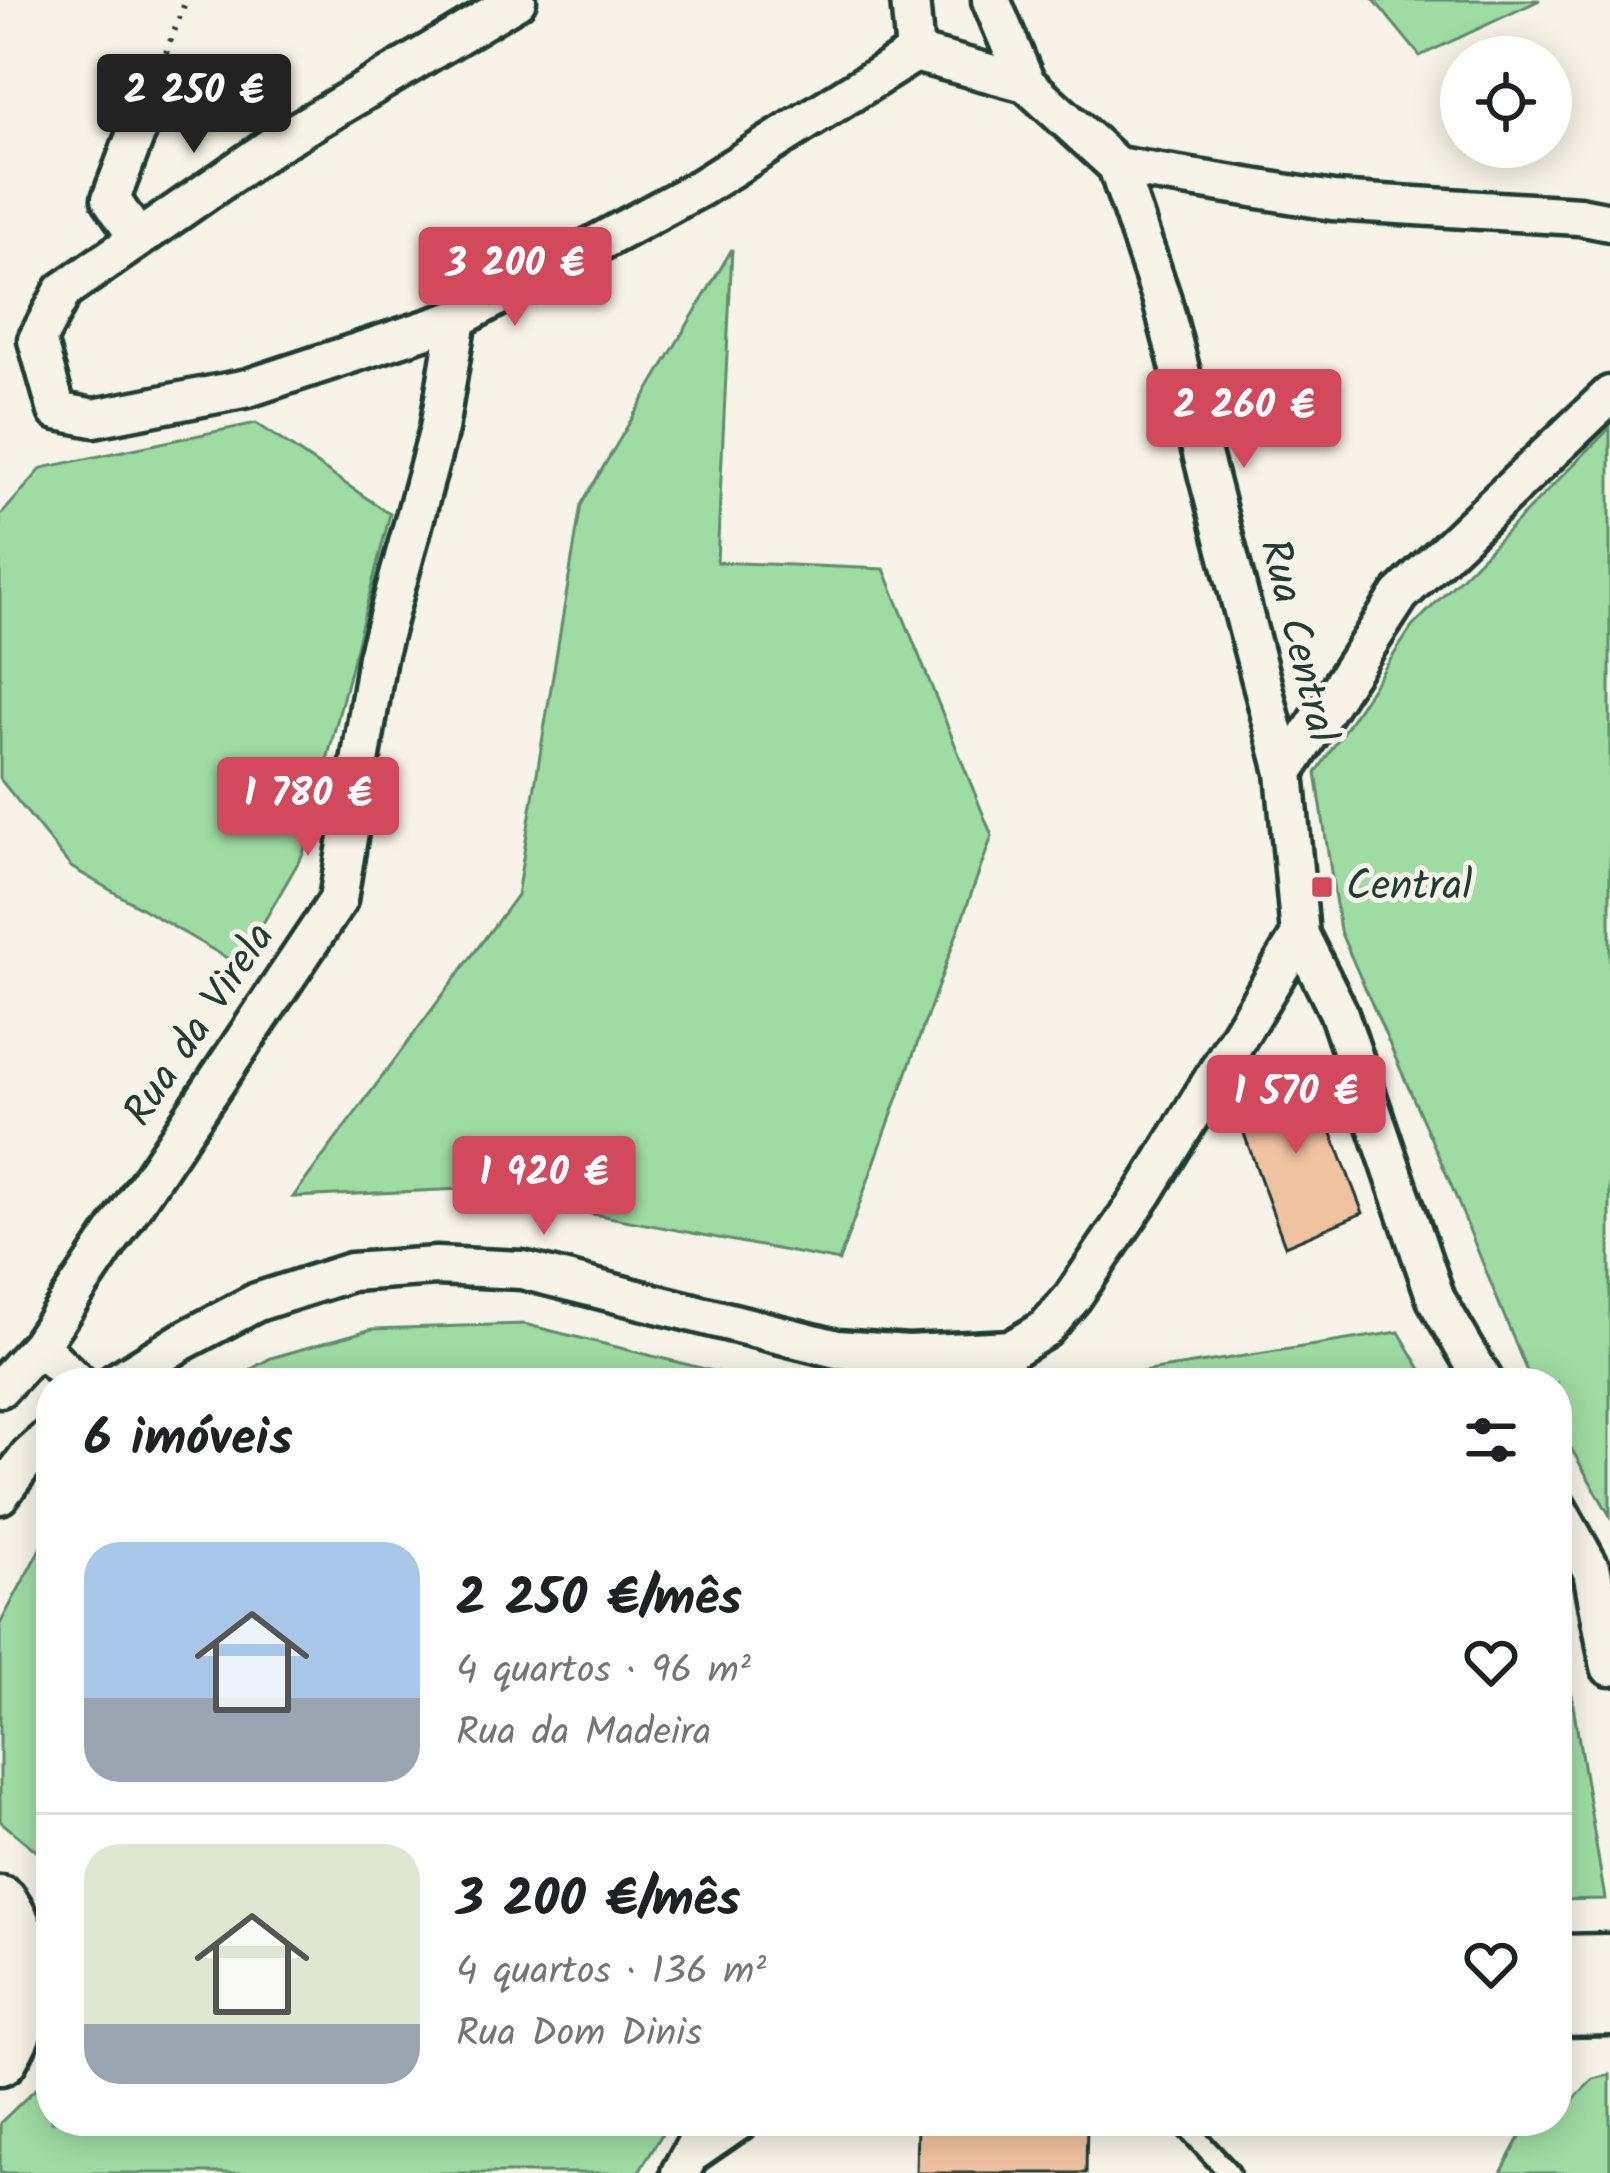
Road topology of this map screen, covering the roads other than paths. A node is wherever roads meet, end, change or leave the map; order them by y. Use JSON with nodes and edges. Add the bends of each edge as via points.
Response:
{"nodes":[{"id":1,"x":517,"y":0,"type":"edge"},
{"id":2,"x":910,"y":0,"type":"edge"},
{"id":3,"x":992,"y":0,"type":"edge"},
{"id":4,"x":915,"y":53,"type":"junction"},
{"id":5,"x":1026,"y":83,"type":"junction"},
{"id":6,"x":138,"y":128,"type":"road end"},
{"id":7,"x":1117,"y":166,"type":"junction"},
{"id":8,"x":1610,"y":222,"type":"edge"},
{"id":9,"x":138,"y":239,"type":"junction"},
{"id":10,"x":457,"y":320,"type":"junction"},
{"id":11,"x":1610,"y":395,"type":"edge"},
{"id":12,"x":1285,"y":772,"type":"junction"},
{"id":13,"x":1300,"y":935,"type":"junction"},
{"id":14,"x":39,"y":1346,"type":"junction"},
{"id":15,"x":62,"y":1368,"type":"edge"},
{"id":16,"x":139,"y":1368,"type":"edge"},
{"id":17,"x":1476,"y":1368,"type":"edge"},
{"id":18,"x":0,"y":1388,"type":"edge"},
{"id":19,"x":36,"y":1450,"type":"edge"},
{"id":20,"x":0,"y":1495,"type":"edge"},
{"id":21,"x":1572,"y":1535,"type":"edge"},
{"id":22,"x":1610,"y":1667,"type":"edge"},
{"id":23,"x":1,"y":1905,"type":"edge"},
{"id":24,"x":36,"y":1927,"type":"edge"},
{"id":25,"x":1610,"y":1962,"type":"edge"},
{"id":26,"x":1572,"y":1963,"type":"edge"},
{"id":27,"x":1610,"y":2006,"type":"edge"},
{"id":28,"x":1572,"y":2007,"type":"edge"},
{"id":29,"x":36,"y":2032,"type":"edge"},
{"id":30,"x":0,"y":2057,"type":"edge"},
{"id":31,"x":1197,"y":2136,"type":"edge"},
{"id":32,"x":1228,"y":2173,"type":"edge"}],
"edges":[{"from":1,"to":9,"type":"street","via":[[272,146]]},
{"from":2,"to":4,"type":"street"},
{"from":3,"to":5,"type":"street","name":"Rua Central"},
{"from":4,"to":5,"type":"street"},
{"from":4,"to":10,"type":"street","via":[[700,188]]},
{"from":5,"to":7,"type":"street","name":"Rua Central"},
{"from":6,"to":9,"type":"street","via":[[112,199]]},
{"from":7,"to":8,"type":"street","via":[[1333,201]]},
{"from":7,"to":12,"type":"street","name":"Rua Central","via":[[1162,300]]},
{"from":9,"to":10,"type":"street","via":[[63,291],[38,340],[57,411],[94,418],[248,388]]},
{"from":10,"to":14,"type":"street","name":"Rua da Virela","via":[[439,429],[377,657],[338,900]]},
{"from":11,"to":12,"type":"street","via":[[1400,595]]},
{"from":12,"to":13,"type":"street","name":"Rua Central"},
{"from":13,"to":16,"type":"street","via":[[1072,1298],[1045,1329],[1012,1348],[837,1348],[522,1270],[436,1266],[351,1272],[257,1302]]},
{"from":13,"to":17,"type":"street","via":[[1338,1011],[1436,1298]]},
{"from":14,"to":15,"type":"street"},
{"from":14,"to":18,"type":"street","name":"Rua da Virela"},
{"from":19,"to":20,"type":"street"},
{"from":21,"to":22,"type":"street","via":[[1592,1571]]},
{"from":23,"to":24,"type":"main road"},
{"from":23,"to":30,"type":"main road","via":[[21,1943],[27,1983],[19,2024]]},
{"from":25,"to":26,"type":"main road"},
{"from":27,"to":28,"type":"main road"},
{"from":29,"to":30,"type":"main road"},
{"from":31,"to":32,"type":"lane"}]}
